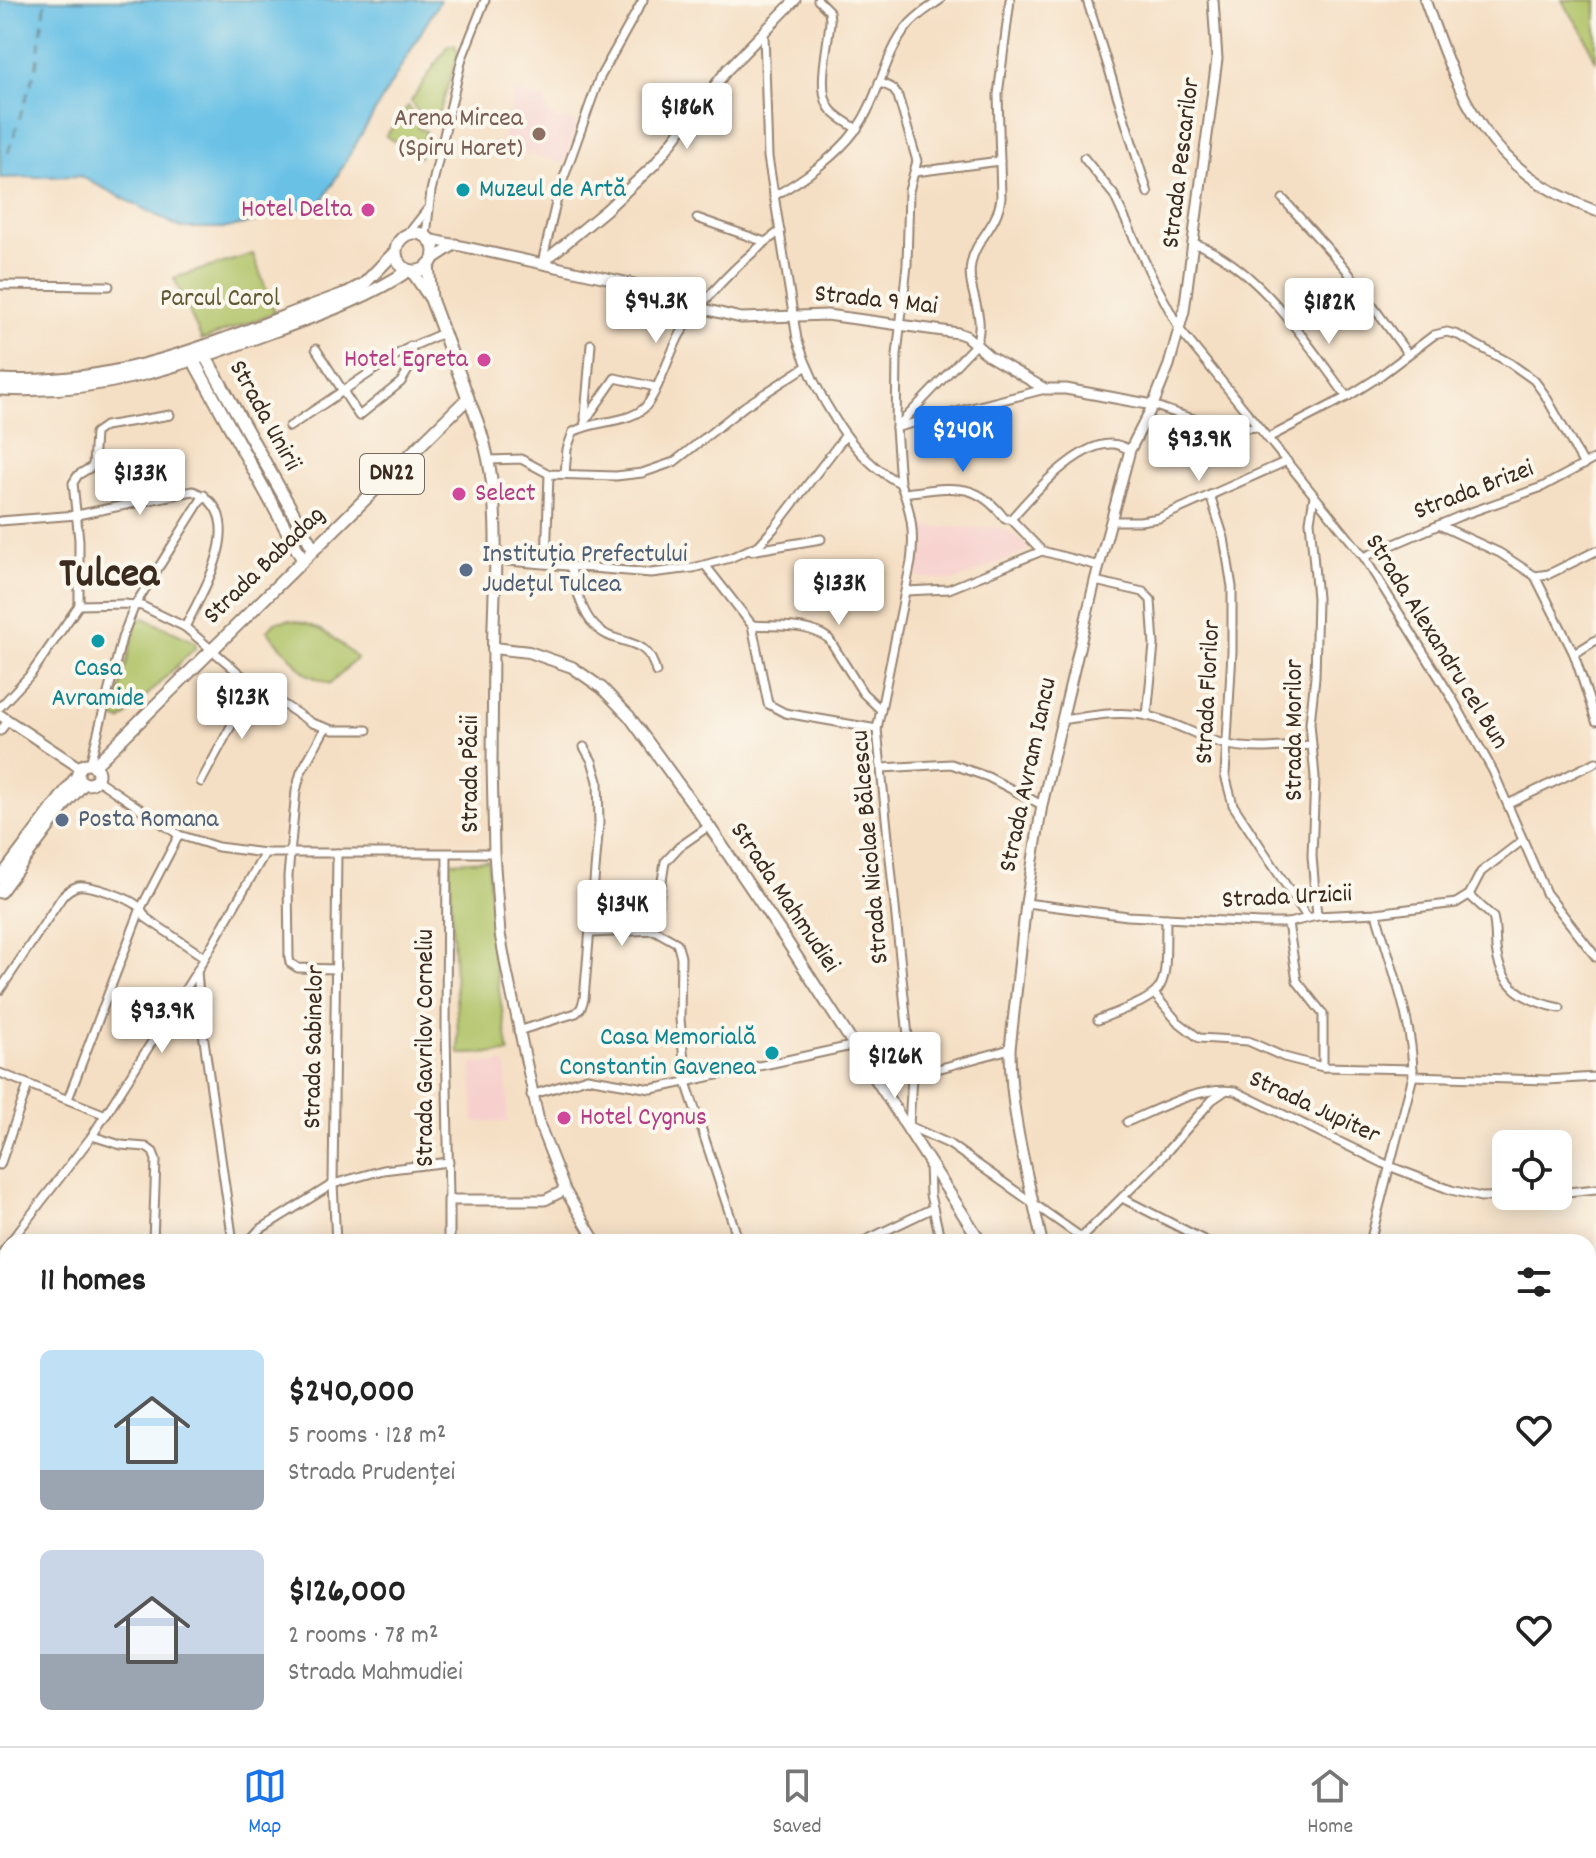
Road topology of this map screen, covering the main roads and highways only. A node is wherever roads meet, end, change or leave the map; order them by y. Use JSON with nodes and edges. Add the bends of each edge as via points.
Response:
{"nodes":[{"id":1,"x":395,"y":252,"type":"junction"},
{"id":2,"x":430,"y":262,"type":"junction"},
{"id":3,"x":410,"y":270,"type":"junction"},
{"id":4,"x":431,"y":299,"type":"junction"},
{"id":5,"x":196,"y":354,"type":"junction"},
{"id":6,"x":0,"y":380,"type":"edge"},
{"id":7,"x":0,"y":389,"type":"edge"},
{"id":8,"x":468,"y":398,"type":"junction"},
{"id":9,"x":313,"y":548,"type":"junction"},
{"id":10,"x":303,"y":560,"type":"junction"},
{"id":11,"x":493,"y":648,"type":"joint"},
{"id":12,"x":85,"y":771,"type":"junction"},
{"id":13,"x":96,"y":779,"type":"road end"},
{"id":14,"x":0,"y":879,"type":"edge"},
{"id":15,"x":0,"y":892,"type":"edge"},
{"id":16,"x":976,"y":1234,"type":"edge"}],
"edges":[{"from":1,"to":2,"type":"main road","via":[[400,238],[419,233],[434,252]]},
{"from":1,"to":3,"type":"main road"},
{"from":1,"to":5,"type":"main road","via":[[364,284],[347,293]]},
{"from":2,"to":3,"type":"main road"},
{"from":2,"to":4,"type":"main road","name":"Strada Păcii"},
{"from":3,"to":4,"type":"main road","name":"Strada Păcii"},
{"from":3,"to":5,"type":"main road","via":[[361,297]]},
{"from":4,"to":8,"type":"main road","name":"Strada Păcii"},
{"from":5,"to":6,"type":"main road","via":[[98,375]]},
{"from":5,"to":7,"type":"main road","via":[[153,373],[100,384]]},
{"from":5,"to":9,"type":"main road","name":"Strada Unirii"},
{"from":5,"to":10,"type":"main road","name":"Strada Unirii"},
{"from":8,"to":9,"type":"main road","name":"Strada Babadag","number":"DN22"},
{"from":8,"to":11,"type":"main road","name":"Strada Păcii","via":[[490,460],[495,494]]},
{"from":9,"to":10,"type":"main road","name":"Strada Babadag","number":"DN22"},
{"from":10,"to":12,"type":"main road","name":"Strada Babadag","number":"DN22"},
{"from":11,"to":16,"type":"main road","name":"Strada Mahmudiei","via":[[529,652],[572,667],[629,716],[856,1045]]},
{"from":12,"to":13,"type":"main road","via":[[98,773]]},
{"from":12,"to":14,"type":"main road","name":"Strada Babadag"},
{"from":12,"to":15,"type":"main road","name":"Strada Babadag","number":"DN22"}]}
